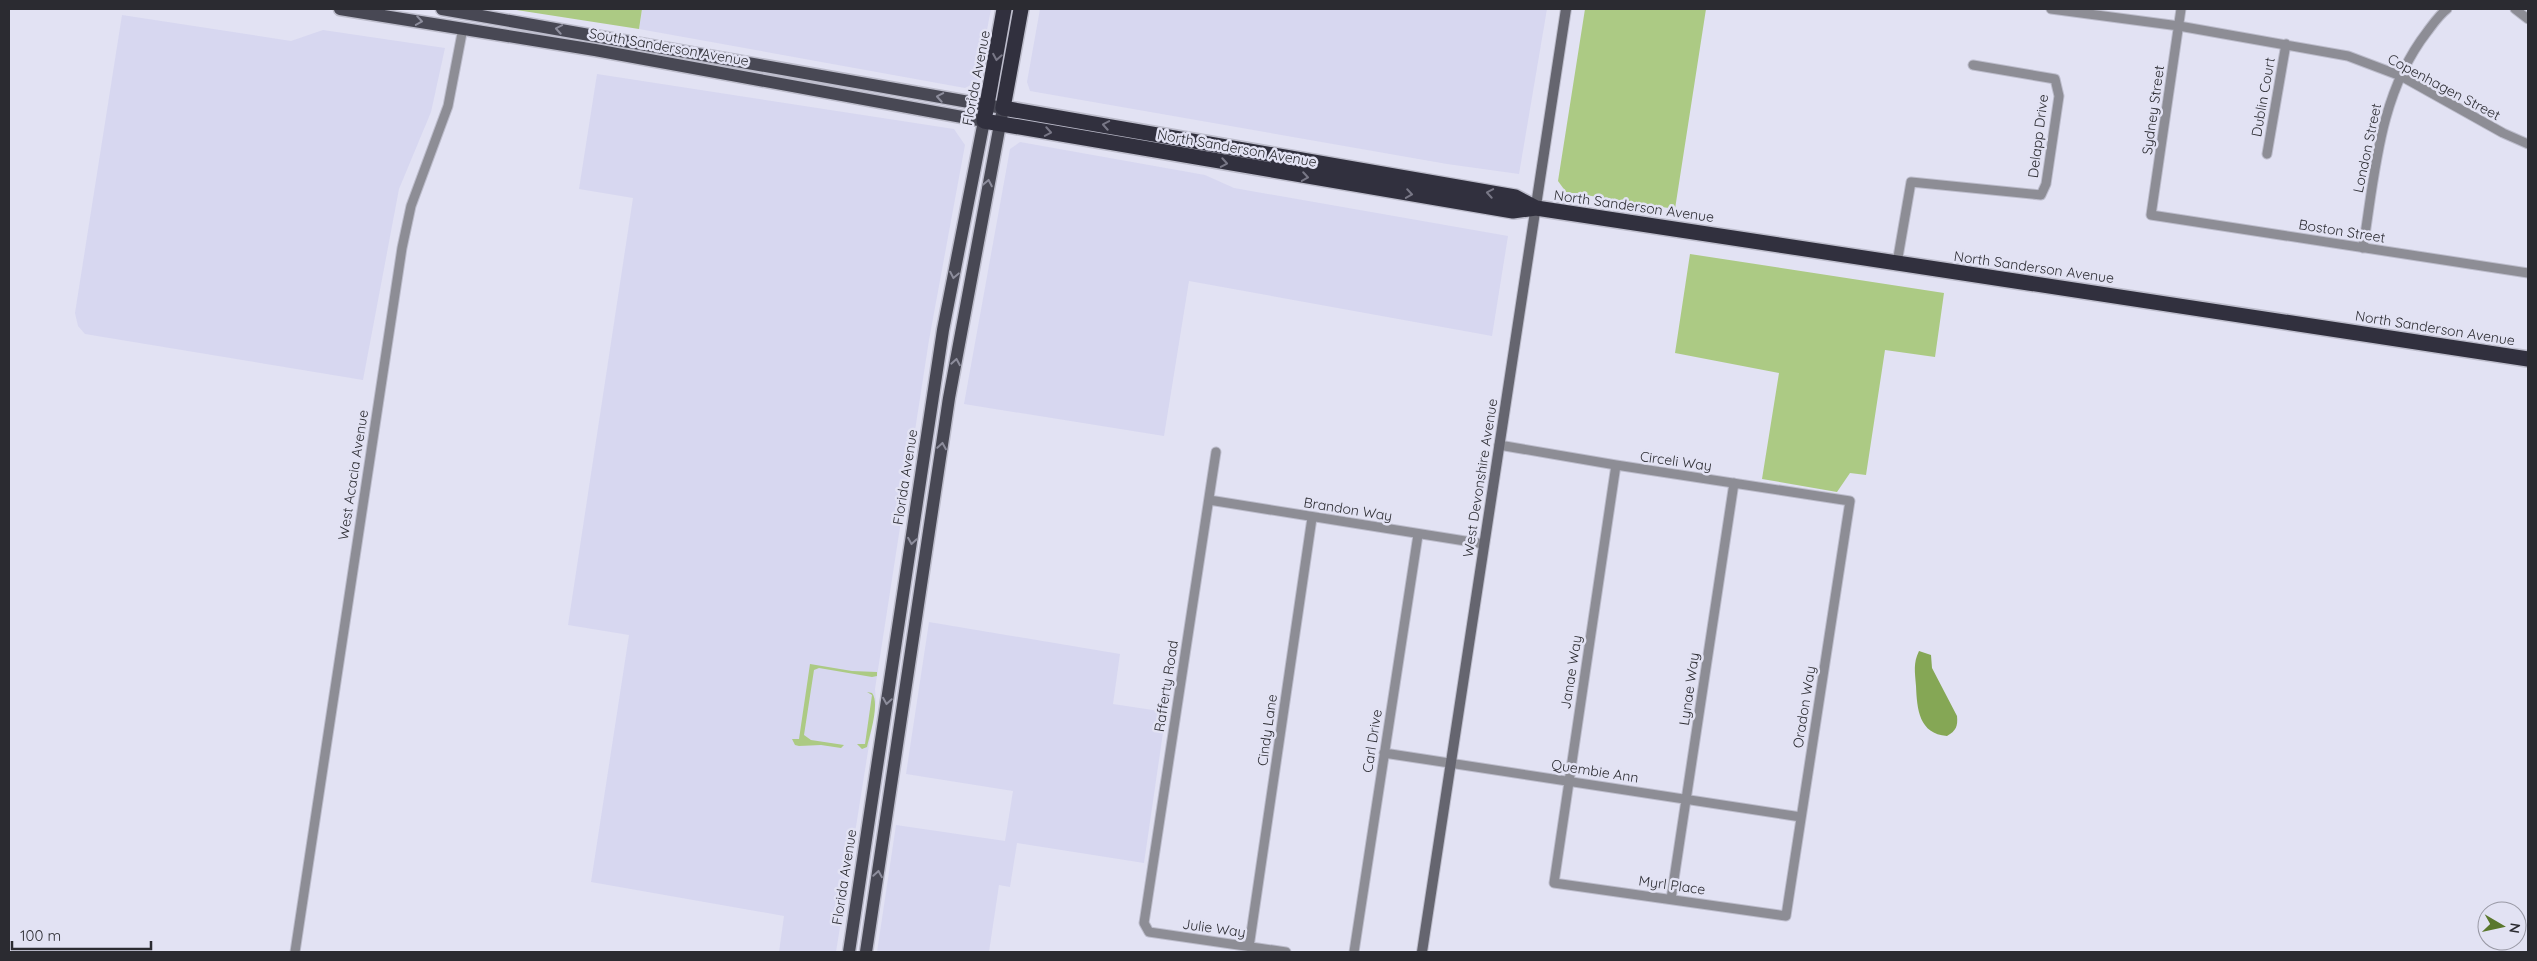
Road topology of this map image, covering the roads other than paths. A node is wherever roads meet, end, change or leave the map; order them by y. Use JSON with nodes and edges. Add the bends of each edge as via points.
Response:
{"nodes":[{"id":1,"x":340,"y":9,"type":"edge"},
{"id":2,"x":442,"y":9,"type":"edge"},
{"id":3,"x":1004,"y":9,"type":"edge"},
{"id":4,"x":1021,"y":9,"type":"edge"},
{"id":5,"x":1566,"y":9,"type":"edge"},
{"id":6,"x":2051,"y":9,"type":"edge"},
{"id":7,"x":2182,"y":9,"type":"edge"},
{"id":8,"x":2446,"y":9,"type":"edge"},
{"id":9,"x":2515,"y":9,"type":"edge"},
{"id":10,"x":466,"y":11,"type":"edge"},
{"id":11,"x":2528,"y":19,"type":"edge"},
{"id":12,"x":2179,"y":26,"type":"junction"},
{"id":13,"x":463,"y":28,"type":"junction"},
{"id":14,"x":2286,"y":44,"type":"junction"},
{"id":15,"x":645,"y":45,"type":"junction"},
{"id":16,"x":610,"y":53,"type":"junction"},
{"id":17,"x":665,"y":63,"type":"junction"},
{"id":18,"x":1973,"y":65,"type":"dead end"},
{"id":19,"x":762,"y":66,"type":"junction"},
{"id":20,"x":2401,"y":76,"type":"junction"},
{"id":21,"x":771,"y":82,"type":"junction"},
{"id":22,"x":855,"y":82,"type":"junction"},
{"id":23,"x":996,"y":106,"type":"junction"},
{"id":24,"x":992,"y":122,"type":"junction"},
{"id":25,"x":1191,"y":140,"type":"junction"},
{"id":26,"x":2528,"y":144,"type":"edge"},
{"id":27,"x":1125,"y":146,"type":"junction"},
{"id":28,"x":1147,"y":149,"type":"junction"},
{"id":29,"x":2267,"y":154,"type":"dead end"},
{"id":30,"x":1536,"y":208,"type":"junction"},
{"id":31,"x":2151,"y":215,"type":"joint"},
{"id":32,"x":2363,"y":248,"type":"junction"},
{"id":33,"x":1897,"y":263,"type":"junction"},
{"id":34,"x":2528,"y":273,"type":"edge"},
{"id":35,"x":2528,"y":359,"type":"edge"},
{"id":36,"x":1499,"y":445,"type":"junction"},
{"id":37,"x":1216,"y":452,"type":"dead end"},
{"id":38,"x":1616,"y":466,"type":"junction"},
{"id":39,"x":1734,"y":483,"type":"junction"},
{"id":40,"x":1209,"y":500,"type":"junction"},
{"id":41,"x":1850,"y":501,"type":"joint"},
{"id":42,"x":1312,"y":518,"type":"junction"},
{"id":43,"x":1418,"y":535,"type":"junction"},
{"id":44,"x":1484,"y":544,"type":"junction"},
{"id":45,"x":1384,"y":753,"type":"junction"},
{"id":46,"x":1450,"y":764,"type":"junction"},
{"id":47,"x":876,"y":778,"type":"junction"},
{"id":48,"x":1568,"y":780,"type":"junction"},
{"id":49,"x":1687,"y":799,"type":"junction"},
{"id":50,"x":1801,"y":817,"type":"junction"},
{"id":51,"x":881,"y":854,"type":"junction"},
{"id":52,"x":1554,"y":882,"type":"joint"},
{"id":53,"x":860,"y":883,"type":"junction"},
{"id":54,"x":1671,"y":899,"type":"junction"},
{"id":55,"x":1786,"y":916,"type":"joint"},
{"id":56,"x":1144,"y":924,"type":"joint"},
{"id":57,"x":867,"y":947,"type":"edge"},
{"id":58,"x":1249,"y":947,"type":"junction"},
{"id":59,"x":295,"y":952,"type":"edge"},
{"id":60,"x":849,"y":952,"type":"edge"},
{"id":61,"x":1286,"y":952,"type":"edge"},
{"id":62,"x":1354,"y":952,"type":"edge"},
{"id":63,"x":1422,"y":952,"type":"edge"}],
"edges":[{"from":1,"to":13,"type":"main road","name":"South Sanderson Avenue","one_way":true},
{"from":2,"to":10,"type":"main road","name":"South Sanderson Avenue"},
{"from":3,"to":23,"type":"highway","name":"Florida Avenue","one_way":true},
{"from":4,"to":23,"type":"highway","name":"Florida Avenue"},
{"from":5,"to":30,"type":"street","name":"West Devonshire Avenue"},
{"from":6,"to":12,"type":"street","name":"Copenhagen Street"},
{"from":7,"to":12,"type":"street","name":"Sydney Street"},
{"from":8,"to":20,"type":"street","name":"London Street","via":[[2418,44]]},
{"from":9,"to":11,"type":"street"},
{"from":10,"to":13,"type":"street","name":"West Acacia Avenue"},
{"from":15,"to":10,"type":"main road","name":"South Sanderson Avenue","one_way":true},
{"from":12,"to":14,"type":"street","name":"Copenhagen Street"},
{"from":12,"to":31,"type":"street","name":"Sydney Street"},
{"from":13,"to":16,"type":"main road","name":"South Sanderson Avenue"},
{"from":13,"to":59,"type":"street","name":"West Acacia Avenue","via":[[448,106],[411,206],[402,248]]},
{"from":14,"to":20,"type":"street","name":"Copenhagen Street","via":[[2348,56]]},
{"from":14,"to":29,"type":"street","name":"Dublin Court"},
{"from":15,"to":16,"type":"main road","via":[[618,48]]},
{"from":15,"to":19,"type":"main road","name":"South Sanderson Avenue"},
{"from":16,"to":17,"type":"main road","name":"South Sanderson Avenue"},
{"from":17,"to":19,"type":"main road","via":[[692,62],[758,72]]},
{"from":17,"to":21,"type":"main road","name":"South Sanderson Avenue"},
{"from":18,"to":33,"type":"street","name":"Delapp Drive","via":[[2055,79],[2059,96],[2046,184],[2041,196],[1911,182]]},
{"from":19,"to":22,"type":"main road","name":"South Sanderson Avenue"},
{"from":20,"to":26,"type":"street","name":"Copenhagen Street","via":[[2503,134]]},
{"from":20,"to":32,"type":"street","name":"London Street","via":[[2386,113]]},
{"from":21,"to":22,"type":"main road","via":[[777,76],[829,83]]},
{"from":21,"to":24,"type":"main road","name":"South Sanderson Avenue"},
{"from":23,"to":22,"type":"main road","name":"South Sanderson Avenue","one_way":true},
{"from":23,"to":24,"type":"highway","name":"Florida Avenue"},
{"from":25,"to":23,"type":"highway","name":"North Sanderson Avenue","one_way":true},
{"from":24,"to":27,"type":"highway","name":"North Sanderson Avenue","one_way":true},
{"from":24,"to":47,"type":"main road","name":"Florida Avenue","one_way":true,"via":[[943,330]]},
{"from":51,"to":24,"type":"main road","name":"Florida Avenue","one_way":true},
{"from":25,"to":27,"type":"highway","via":[[1130,137]]},
{"from":25,"to":28,"type":"highway","via":[[1195,147]]},
{"from":30,"to":25,"type":"highway","name":"North Sanderson Avenue","one_way":true,"via":[[1515,197]]},
{"from":27,"to":28,"type":"highway","name":"North Sanderson Avenue"},
{"from":28,"to":30,"type":"highway","name":"North Sanderson Avenue","one_way":true,"via":[[1513,211]]},
{"from":30,"to":33,"type":"highway","name":"North Sanderson Avenue"},
{"from":30,"to":36,"type":"street","name":"West Devonshire Avenue"},
{"from":31,"to":32,"type":"street","name":"Boston Street"},
{"from":32,"to":34,"type":"street","name":"Boston Street"},
{"from":33,"to":35,"type":"highway","name":"North Sanderson Avenue"},
{"from":36,"to":38,"type":"street","name":"Circeli Way"},
{"from":36,"to":44,"type":"street","name":"West Devonshire Avenue"},
{"from":37,"to":40,"type":"street","name":"Rafferty Road"},
{"from":38,"to":39,"type":"street","name":"Circeli Way"},
{"from":38,"to":48,"type":"street","name":"Janae Way"},
{"from":39,"to":41,"type":"street","name":"Circeli Way"},
{"from":39,"to":49,"type":"street","name":"Lynae Way"},
{"from":40,"to":42,"type":"street","name":"Brandon Way"},
{"from":40,"to":56,"type":"street","name":"Rafferty Road"},
{"from":41,"to":50,"type":"street","name":"Oradon Way"},
{"from":42,"to":43,"type":"street","name":"Brandon Way"},
{"from":42,"to":58,"type":"street","name":"Cindy Lane"},
{"from":43,"to":44,"type":"street","name":"Brandon Way"},
{"from":43,"to":45,"type":"street","name":"Carl Drive"},
{"from":44,"to":46,"type":"street","name":"West Devonshire Avenue"},
{"from":45,"to":46,"type":"street","name":"Quembie Ann"},
{"from":45,"to":62,"type":"street","name":"Carl Drive"},
{"from":46,"to":48,"type":"street","name":"Quembie Ann"},
{"from":46,"to":63,"type":"street","name":"West Devonshire Avenue"},
{"from":47,"to":51,"type":"main road","via":[[880,794],[872,850]]},
{"from":47,"to":53,"type":"main road","name":"Florida Avenue"},
{"from":48,"to":49,"type":"street","name":"Quembie Ann"},
{"from":48,"to":52,"type":"street","name":"Janae Way"},
{"from":49,"to":50,"type":"street","name":"Quembie Ann"},
{"from":49,"to":54,"type":"street","name":"Lynae Way"},
{"from":50,"to":55,"type":"street","name":"Oradon Way"},
{"from":57,"to":51,"type":"main road","name":"Florida Avenue","one_way":true},
{"from":52,"to":54,"type":"street","name":"Myrl Place"},
{"from":53,"to":57,"type":"main road","via":[[865,893],[860,924]]},
{"from":53,"to":60,"type":"main road","name":"Florida Avenue"},
{"from":54,"to":55,"type":"street","name":"Myrl Place"},
{"from":56,"to":58,"type":"street","name":"Julie Way","via":[[1149,932]]},
{"from":58,"to":61,"type":"street","name":"Julie Way"}]}
